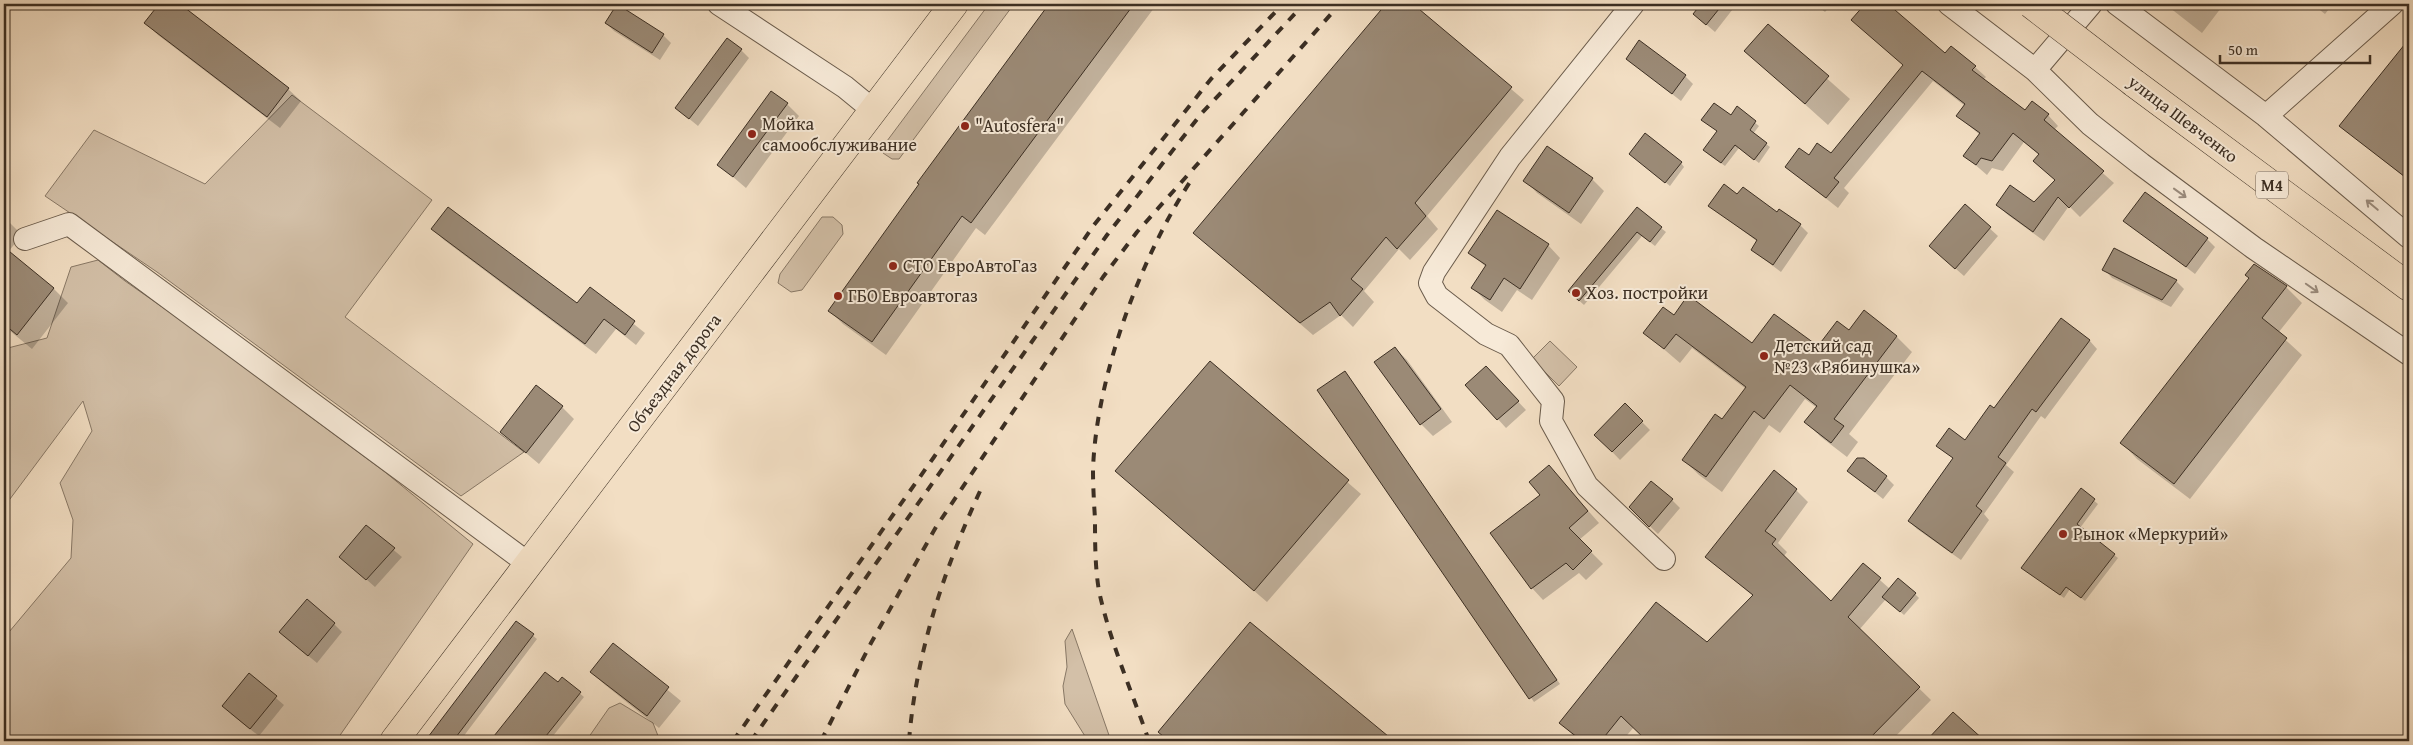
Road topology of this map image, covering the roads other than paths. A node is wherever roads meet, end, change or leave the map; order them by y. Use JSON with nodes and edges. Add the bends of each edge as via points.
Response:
{"nodes":[{"id":1,"x":720,"y":4,"type":"edge"},
{"id":2,"x":954,"y":4,"type":"edge"},
{"id":3,"x":1633,"y":4,"type":"edge"},
{"id":4,"x":1949,"y":4,"type":"edge"},
{"id":5,"x":2030,"y":4,"type":"edge"},
{"id":6,"x":2091,"y":4,"type":"edge"},
{"id":7,"x":2117,"y":4,"type":"edge"},
{"id":8,"x":2392,"y":4,"type":"edge"},
{"id":9,"x":2035,"y":70,"type":"junction"},
{"id":10,"x":874,"y":110,"type":"junction"},
{"id":11,"x":2266,"y":116,"type":"junction"},
{"id":12,"x":2409,"y":236,"type":"edge"},
{"id":13,"x":25,"y":239,"type":"dead end"},
{"id":14,"x":2409,"y":287,"type":"edge"},
{"id":15,"x":2409,"y":354,"type":"edge"},
{"id":16,"x":1664,"y":559,"type":"dead end"},
{"id":17,"x":529,"y":564,"type":"junction"},
{"id":18,"x":394,"y":741,"type":"edge"}],
"edges":[{"from":1,"to":10,"type":"street","via":[[845,87]]},
{"from":2,"to":10,"type":"main road","name":"Объездная дорога"},
{"from":3,"to":16,"type":"street","via":[[1510,157],[1434,272],[1430,284],[1437,296],[1486,334],[1509,345],[1553,401],[1550,421],[1587,486]]},
{"from":4,"to":9,"type":"street"},
{"from":5,"to":14,"type":"main road","name":"улица Шевченко","number":"M4","bridge":true},
{"from":6,"to":9,"type":"street"},
{"from":7,"to":11,"type":"street"},
{"from":8,"to":11,"type":"street"},
{"from":9,"to":15,"type":"street","one_way":true,"via":[[2090,124],[2141,164],[2254,248]]},
{"from":10,"to":17,"type":"main road","name":"Объездная дорога"},
{"from":12,"to":11,"type":"street","one_way":true},
{"from":13,"to":17,"type":"street","via":[[68,224]]},
{"from":17,"to":18,"type":"main road","name":"Объездная дорога"}]}
